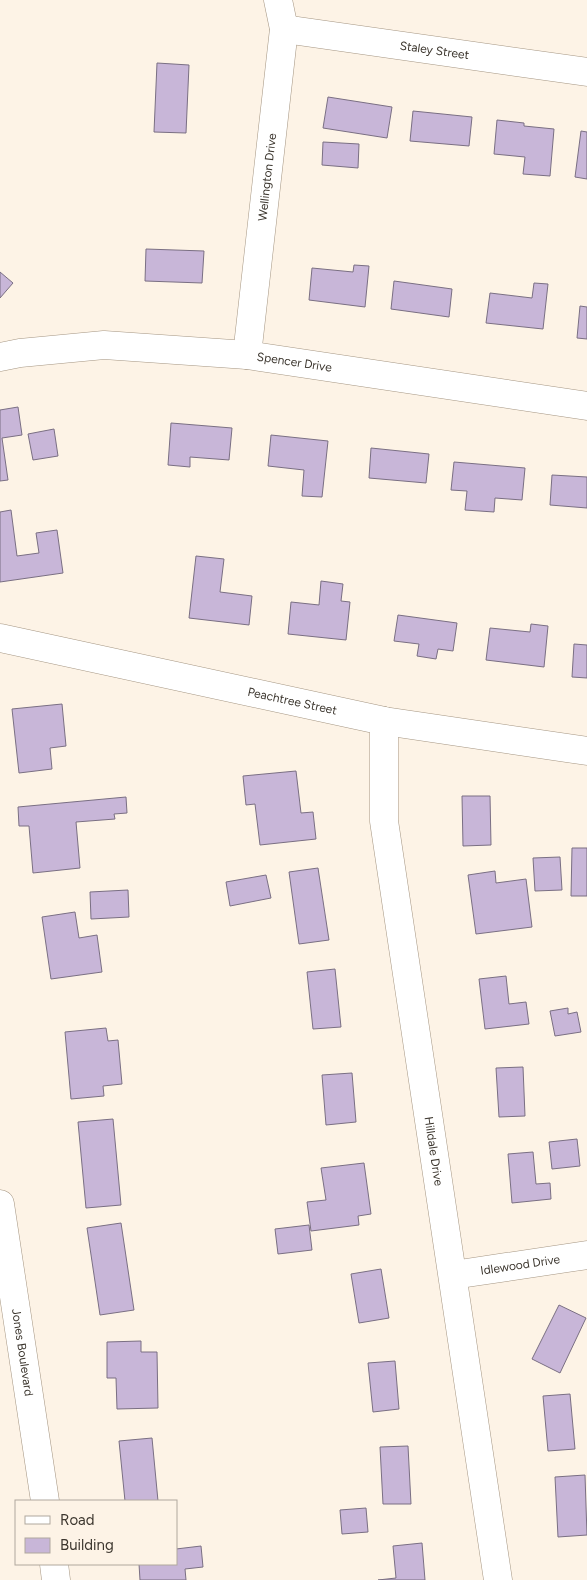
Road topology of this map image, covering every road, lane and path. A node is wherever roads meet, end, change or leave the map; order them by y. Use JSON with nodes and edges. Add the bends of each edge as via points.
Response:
{"nodes":[{"id":1,"x":278,"y":0,"type":"edge"},
{"id":2,"x":284,"y":30,"type":"junction"},
{"id":3,"x":587,"y":72,"type":"edge"},
{"id":4,"x":247,"y":355,"type":"junction"},
{"id":5,"x":0,"y":357,"type":"edge"},
{"id":6,"x":587,"y":406,"type":"edge"},
{"id":7,"x":0,"y":638,"type":"edge"},
{"id":8,"x":384,"y":722,"type":"junction"},
{"id":9,"x":587,"y":751,"type":"edge"},
{"id":10,"x":0,"y":1204,"type":"edge"},
{"id":11,"x":587,"y":1255,"type":"edge"},
{"id":12,"x":453,"y":1275,"type":"junction"},
{"id":13,"x":45,"y":1500,"type":"edge"},
{"id":14,"x":54,"y":1565,"type":"edge"},
{"id":15,"x":56,"y":1580,"type":"edge"},
{"id":16,"x":498,"y":1580,"type":"edge"}],
"edges":[{"from":1,"to":2,"type":"street","name":"Wellington Drive"},
{"from":2,"to":3,"type":"street","name":"Staley Street"},
{"from":2,"to":4,"type":"street","name":"Wellington Drive"},
{"from":4,"to":5,"type":"street","name":"Spencer Drive","via":[[104,345]]},
{"from":4,"to":6,"type":"street","name":"Spencer Drive"},
{"from":7,"to":8,"type":"street","name":"Peachtree Street"},
{"from":8,"to":9,"type":"street","name":"Peachtree Street"},
{"from":8,"to":12,"type":"street","name":"Hilldale Drive","via":[[384,821]]},
{"from":10,"to":13,"type":"street","name":"Jones Boulevard"},
{"from":11,"to":12,"type":"street","name":"Idlewood Drive"},
{"from":12,"to":16,"type":"street","name":"Hilldale Drive"},
{"from":14,"to":15,"type":"street"}]}
